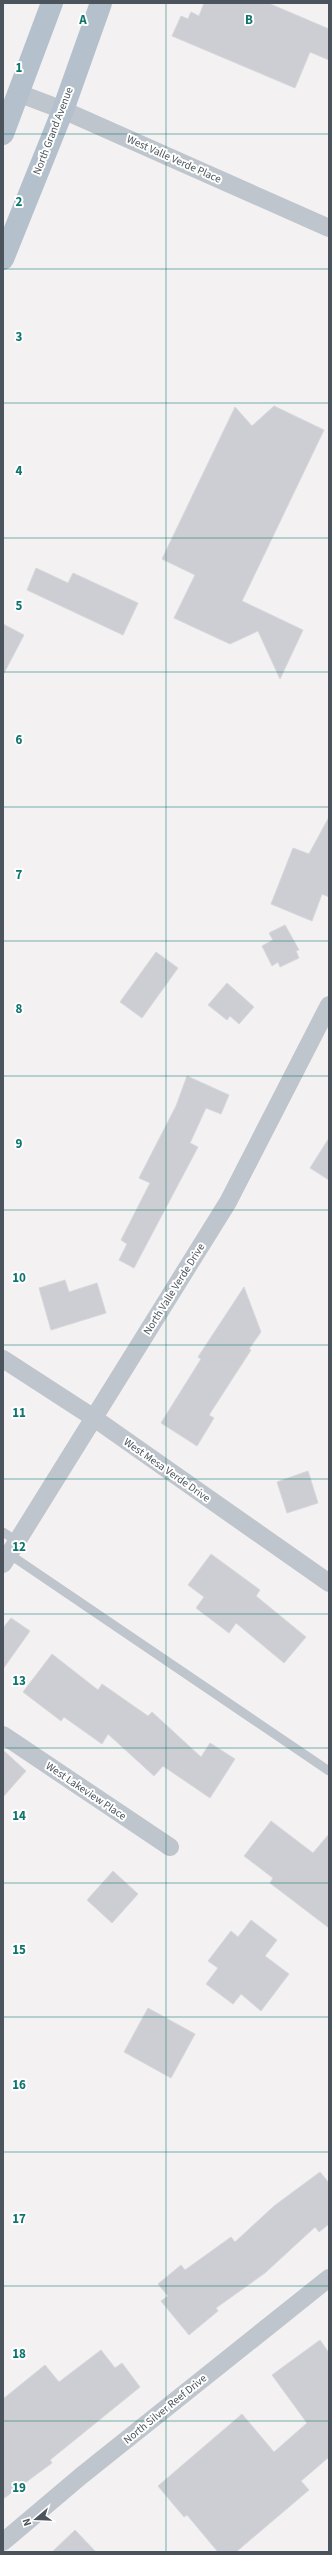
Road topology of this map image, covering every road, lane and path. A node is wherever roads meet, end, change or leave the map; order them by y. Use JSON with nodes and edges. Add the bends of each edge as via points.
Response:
{"nodes":[{"id":1,"x":52,"y":3,"type":"edge"},
{"id":2,"x":100,"y":3,"type":"edge"},
{"id":3,"x":18,"y":93,"type":"junction"},
{"id":4,"x":63,"y":110,"type":"junction"},
{"id":5,"x":3,"y":134,"type":"edge"},
{"id":6,"x":329,"y":228,"type":"edge"},
{"id":7,"x":3,"y":258,"type":"edge"},
{"id":8,"x":329,"y":1005,"type":"edge"},
{"id":9,"x":3,"y":1359,"type":"edge"},
{"id":10,"x":94,"y":1418,"type":"junction"},
{"id":11,"x":3,"y":1532,"type":"edge"},
{"id":12,"x":10,"y":1553,"type":"edge"},
{"id":13,"x":329,"y":1583,"type":"edge"},
{"id":14,"x":3,"y":1735,"type":"edge"},
{"id":15,"x":329,"y":1771,"type":"edge"},
{"id":16,"x":170,"y":1847,"type":"dead end"},
{"id":17,"x":329,"y":2278,"type":"edge"},
{"id":18,"x":3,"y":2542,"type":"edge"}],
"edges":[{"from":1,"to":3,"type":"main road"},
{"from":2,"to":4,"type":"main road","name":"North Grand Avenue"},
{"from":3,"to":4,"type":"street","name":"West Valle Verde Place"},
{"from":3,"to":5,"type":"main road"},
{"from":4,"to":6,"type":"street","name":"West Valle Verde Place"},
{"from":4,"to":7,"type":"main road","name":"North Grand Avenue"},
{"from":8,"to":10,"type":"street","name":"North Valle Verde Drive","via":[[228,1202]]},
{"from":9,"to":10,"type":"street","name":"West Mesa Verde Drive"},
{"from":10,"to":12,"type":"street","name":"North Valle Verde Drive"},
{"from":10,"to":13,"type":"street","name":"West Mesa Verde Drive"},
{"from":11,"to":12,"type":"lane"},
{"from":12,"to":15,"type":"lane"},
{"from":14,"to":16,"type":"street","name":"West Lakeview Place"},
{"from":17,"to":18,"type":"street","name":"North Silver Reef Drive","via":[[81,2476]]}]}
